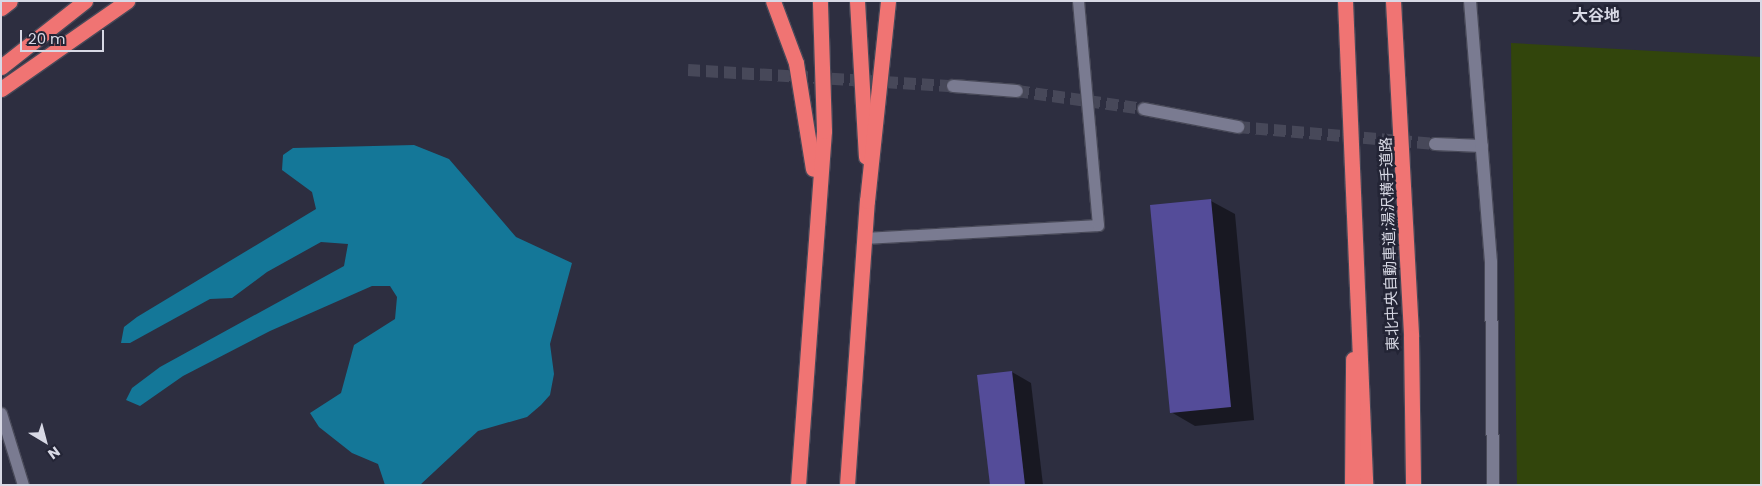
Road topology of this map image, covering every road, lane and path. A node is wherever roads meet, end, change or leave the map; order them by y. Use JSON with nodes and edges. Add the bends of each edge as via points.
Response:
{"nodes":[{"id":1,"x":10,"y":1,"type":"edge"},
{"id":2,"x":85,"y":1,"type":"edge"},
{"id":3,"x":127,"y":1,"type":"edge"},
{"id":4,"x":773,"y":1,"type":"edge"},
{"id":5,"x":820,"y":1,"type":"edge"},
{"id":6,"x":856,"y":1,"type":"edge"},
{"id":7,"x":888,"y":1,"type":"edge"},
{"id":8,"x":1078,"y":1,"type":"edge"},
{"id":9,"x":1346,"y":1,"type":"edge"},
{"id":10,"x":1394,"y":1,"type":"edge"},
{"id":11,"x":1470,"y":1,"type":"edge"},
{"id":12,"x":1,"y":8,"type":"edge"},
{"id":13,"x":1,"y":67,"type":"edge"},
{"id":14,"x":953,"y":86,"type":"tunnel mouth"},
{"id":15,"x":1,"y":89,"type":"edge"},
{"id":16,"x":1017,"y":91,"type":"tunnel mouth"},
{"id":17,"x":1351,"y":96,"type":"junction"},
{"id":18,"x":1144,"y":110,"type":"tunnel mouth"},
{"id":19,"x":1238,"y":127,"type":"tunnel mouth"},
{"id":20,"x":1435,"y":144,"type":"tunnel mouth"},
{"id":21,"x":1482,"y":146,"type":"junction"},
{"id":22,"x":868,"y":201,"type":"junction"},
{"id":23,"x":816,"y":208,"type":"junction"},
{"id":24,"x":865,"y":238,"type":"junction"},
{"id":25,"x":1,"y":413,"type":"edge"},
{"id":26,"x":23,"y":485,"type":"edge"},
{"id":27,"x":798,"y":485,"type":"edge"},
{"id":28,"x":847,"y":485,"type":"edge"},
{"id":29,"x":1352,"y":485,"type":"edge"},
{"id":30,"x":1365,"y":485,"type":"edge"},
{"id":31,"x":1413,"y":485,"type":"edge"},
{"id":32,"x":1493,"y":485,"type":"edge"}],
"edges":[{"from":1,"to":12,"type":"highway"},
{"from":2,"to":13,"type":"highway"},
{"from":3,"to":15,"type":"highway"},
{"from":4,"to":23,"type":"highway","via":[[796,63],[809,121]]},
{"from":5,"to":23,"type":"highway","via":[[824,131]]},
{"from":6,"to":22,"type":"highway","via":[[864,69]]},
{"from":7,"to":22,"type":"highway"},
{"from":8,"to":24,"type":"lane","via":[[1098,226]]},
{"from":9,"to":17,"type":"highway","name":"東北中央自動車道;湯沢横手道路"},
{"from":10,"to":31,"type":"highway","name":"東北中央自動車道;湯沢横手道路","via":[[1411,337]]},
{"from":11,"to":21,"type":"street"},
{"from":14,"to":16,"type":"street"},
{"from":17,"to":29,"type":"highway"},
{"from":17,"to":30,"type":"highway","name":"東北中央自動車道;湯沢横手道路"},
{"from":18,"to":19,"type":"street"},
{"from":20,"to":21,"type":"street"},
{"from":21,"to":32,"type":"street","via":[[1491,262]]},
{"from":22,"to":24,"type":"highway"},
{"from":23,"to":27,"type":"highway"},
{"from":24,"to":28,"type":"highway"},
{"from":25,"to":26,"type":"lane"}]}
